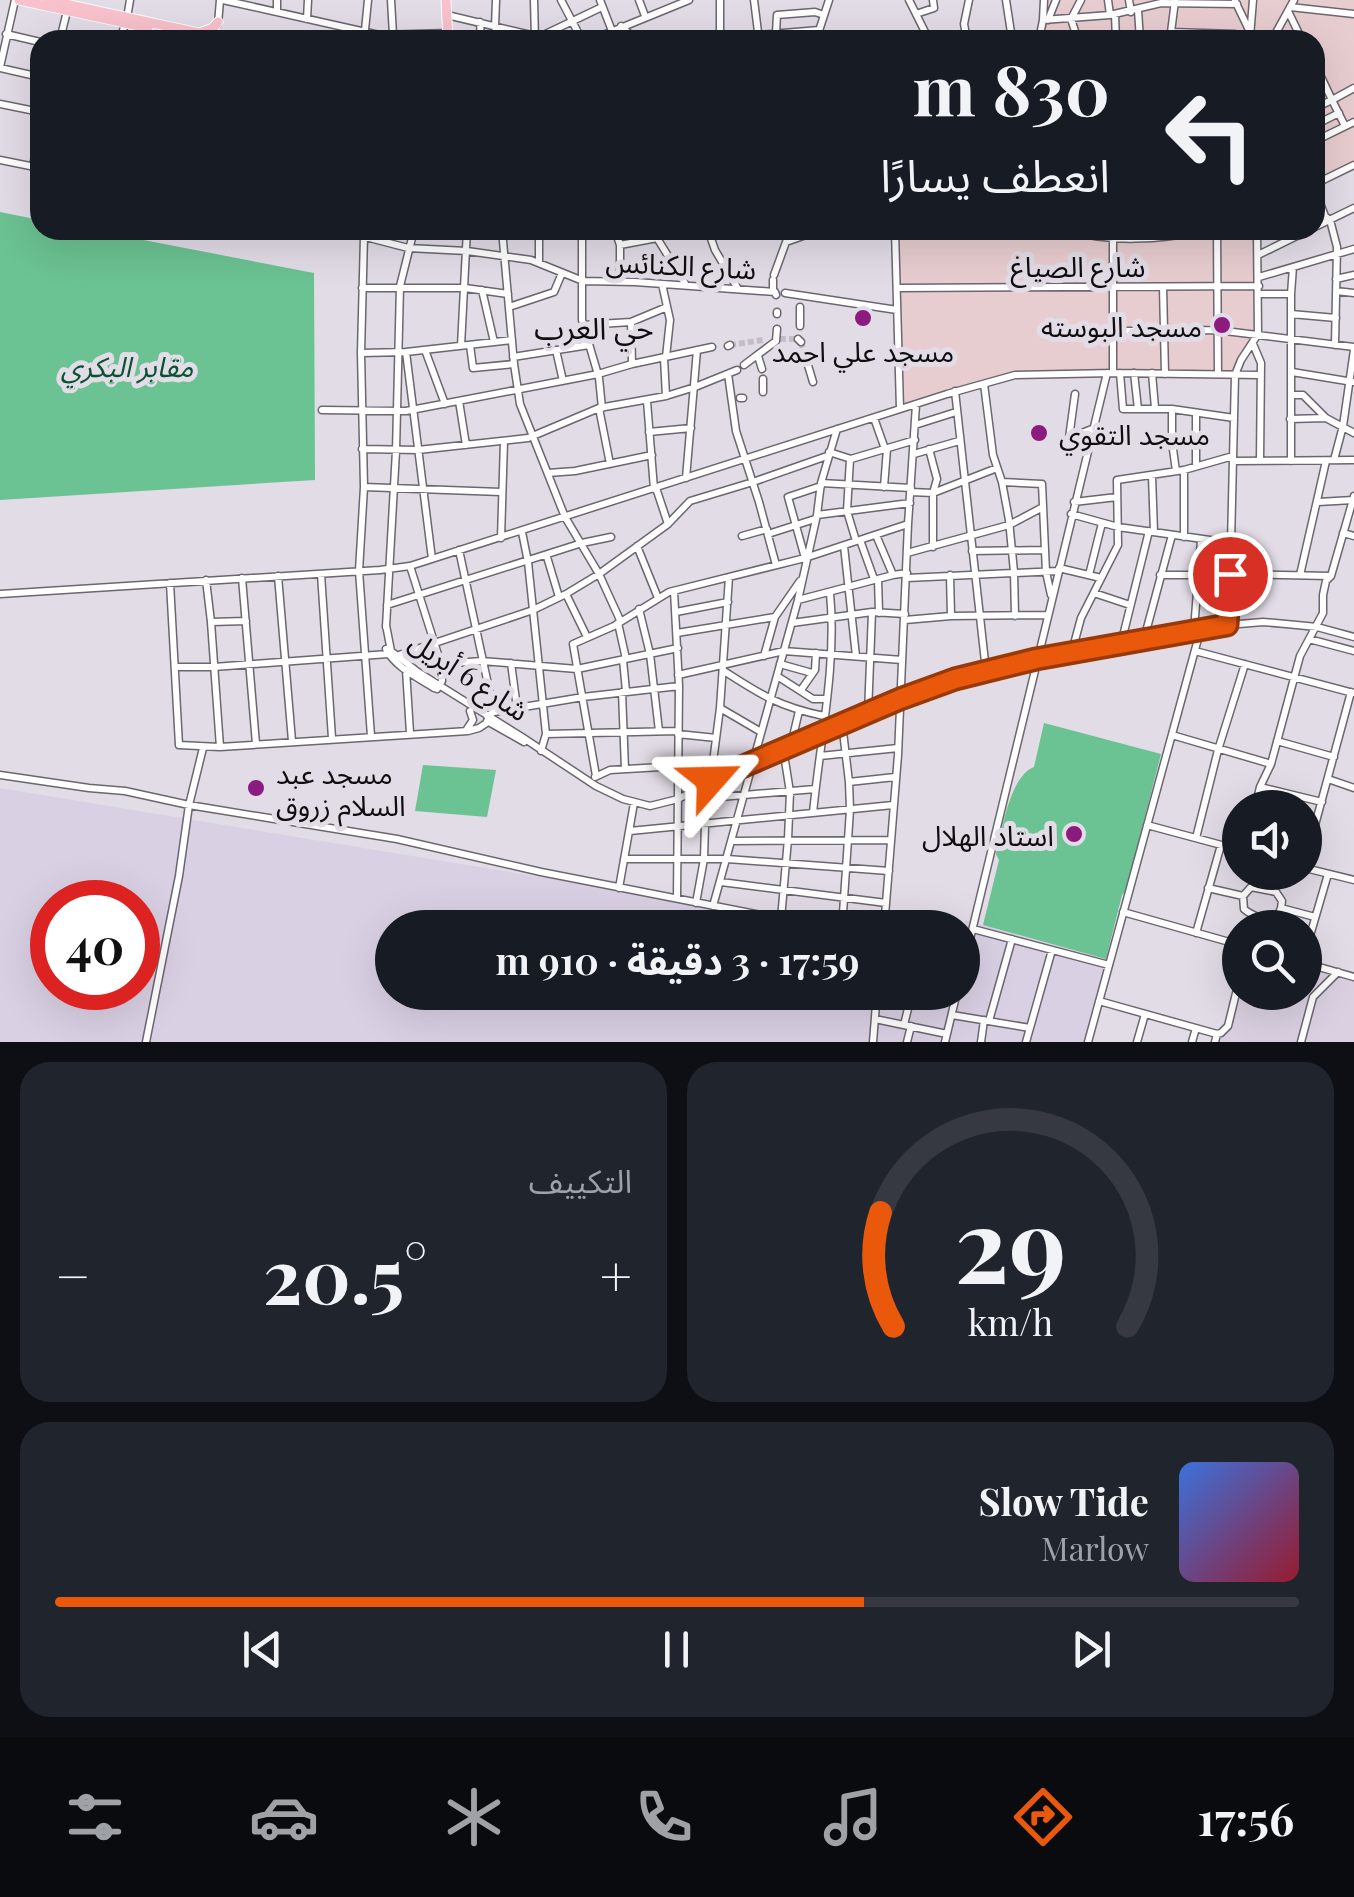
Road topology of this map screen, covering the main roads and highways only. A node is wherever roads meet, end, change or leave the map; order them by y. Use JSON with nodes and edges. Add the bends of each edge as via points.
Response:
{"nodes":[{"id":1,"x":17,"y":0,"type":"edge"},
{"id":2,"x":446,"y":0,"type":"edge"},
{"id":3,"x":47,"y":2,"type":"edge"},
{"id":4,"x":126,"y":21,"type":"junction"},
{"id":5,"x":218,"y":22,"type":"road end"},
{"id":6,"x":167,"y":30,"type":"edge"},
{"id":7,"x":210,"y":30,"type":"edge"},
{"id":8,"x":448,"y":30,"type":"edge"}],
"edges":[{"from":1,"to":3,"type":"main road"},
{"from":2,"to":8,"type":"main road"},
{"from":3,"to":4,"type":"main road"},
{"from":3,"to":4,"type":"main road"},
{"from":4,"to":6,"type":"main road"},
{"from":5,"to":7,"type":"main road"}]}
